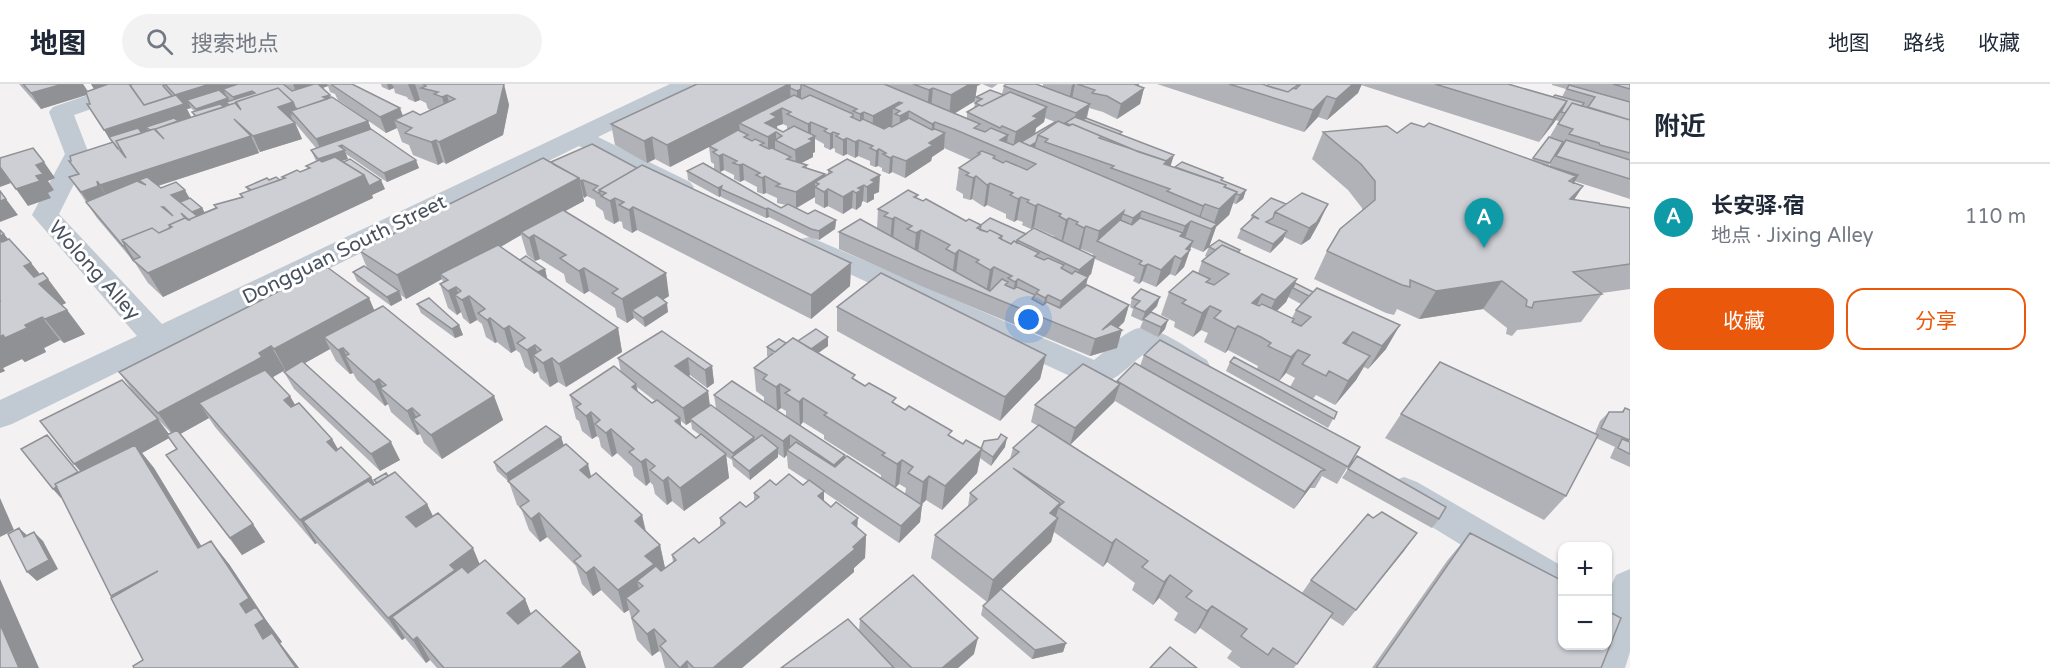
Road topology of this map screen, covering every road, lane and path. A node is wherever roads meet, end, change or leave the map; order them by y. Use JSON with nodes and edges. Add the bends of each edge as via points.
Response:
{"nodes":[{"id":1,"x":141,"y":84,"type":"edge"},
{"id":2,"x":688,"y":84,"type":"edge"},
{"id":3,"x":578,"y":136,"type":"junction"},
{"id":4,"x":706,"y":198,"type":"edge"},
{"id":5,"x":782,"y":232,"type":"edge"},
{"id":6,"x":158,"y":339,"type":"junction"},
{"id":7,"x":1215,"y":380,"type":"edge"},
{"id":8,"x":0,"y":415,"type":"edge"},
{"id":9,"x":1379,"y":477,"type":"edge"},
{"id":10,"x":1558,"y":583,"type":"edge"},
{"id":11,"x":1622,"y":610,"type":"edge"},
{"id":12,"x":1603,"y":668,"type":"edge"}],
"edges":[{"from":1,"to":6,"type":"street","name":"Wolong Alley","via":[[61,112],[77,154],[45,215]]},
{"from":2,"to":3,"type":"street","name":"Dongguan South Street"},
{"from":3,"to":4,"type":"street"},
{"from":3,"to":6,"type":"street","name":"Dongguan South Street"},
{"from":5,"to":7,"type":"street","via":[[1096,375],[1144,338]]},
{"from":6,"to":8,"type":"street","name":"Dongguan South Street"},
{"from":9,"to":10,"type":"street"},
{"from":11,"to":12,"type":"street"}]}
